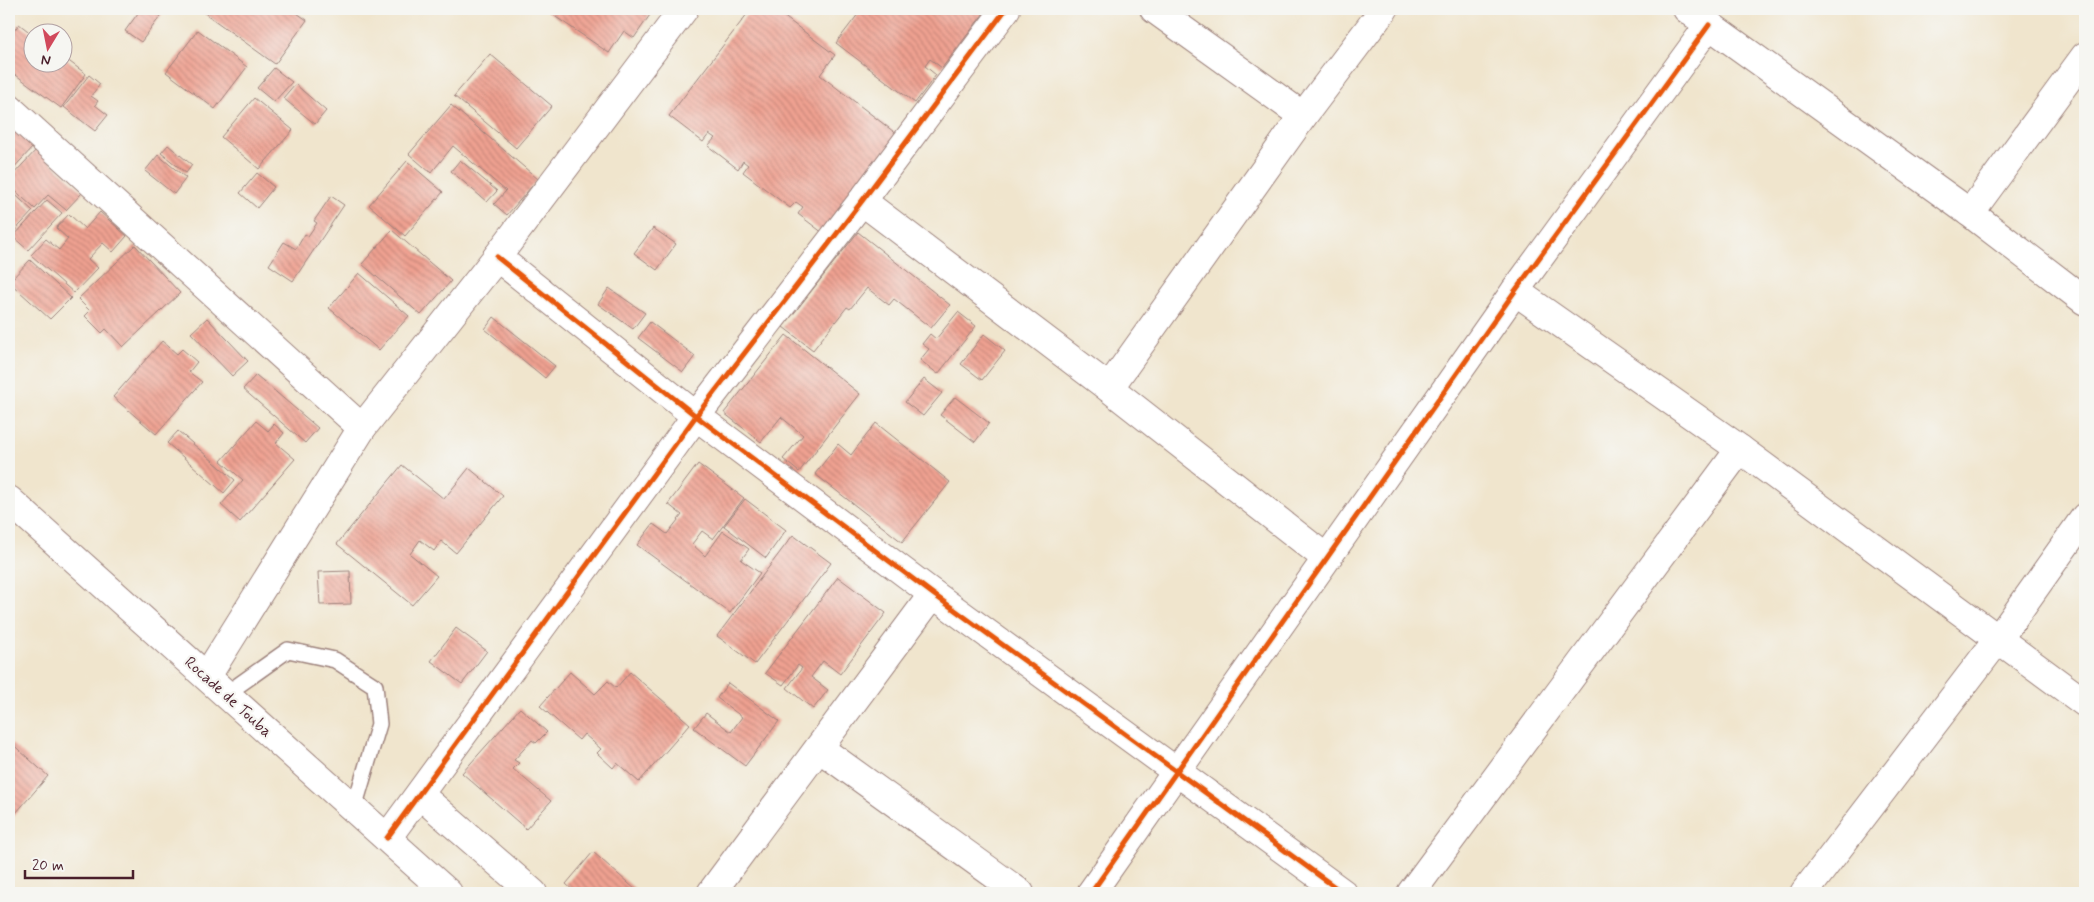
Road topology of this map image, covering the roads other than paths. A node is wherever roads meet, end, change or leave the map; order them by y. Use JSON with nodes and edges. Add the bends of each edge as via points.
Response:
{"nodes":[{"id":1,"x":684,"y":9,"type":"edge"},
{"id":2,"x":1006,"y":9,"type":"edge"},
{"id":3,"x":1154,"y":9,"type":"edge"},
{"id":4,"x":1384,"y":9,"type":"edge"},
{"id":5,"x":1687,"y":9,"type":"edge"},
{"id":6,"x":1709,"y":25,"type":"junction"},
{"id":7,"x":2085,"y":56,"type":"edge"},
{"id":8,"x":9,"y":108,"type":"edge"},
{"id":9,"x":1303,"y":116,"type":"junction"},
{"id":10,"x":862,"y":201,"type":"junction"},
{"id":11,"x":1970,"y":213,"type":"junction"},
{"id":12,"x":497,"y":257,"type":"junction"},
{"id":13,"x":1516,"y":291,"type":"junction"},
{"id":14,"x":2085,"y":301,"type":"edge"},
{"id":15,"x":1109,"y":388,"type":"junction"},
{"id":16,"x":696,"y":416,"type":"junction"},
{"id":17,"x":362,"y":428,"type":"junction"},
{"id":18,"x":1740,"y":449,"type":"junction"},
{"id":19,"x":9,"y":500,"type":"edge"},
{"id":20,"x":2085,"y":517,"type":"edge"},
{"id":21,"x":1326,"y":558,"type":"junction"},
{"id":22,"x":933,"y":594,"type":"junction"},
{"id":23,"x":1999,"y":638,"type":"junction"},
{"id":24,"x":207,"y":676,"type":"junction"},
{"id":25,"x":226,"y":694,"type":"junction"},
{"id":26,"x":2085,"y":703,"type":"edge"},
{"id":27,"x":818,"y":748,"type":"junction"},
{"id":28,"x":1176,"y":770,"type":"junction"},
{"id":29,"x":420,"y":795,"type":"junction"},
{"id":30,"x":354,"y":808,"type":"junction"},
{"id":31,"x":387,"y":838,"type":"junction"},
{"id":32,"x":448,"y":893,"type":"edge"},
{"id":33,"x":532,"y":893,"type":"edge"},
{"id":34,"x":711,"y":893,"type":"edge"},
{"id":35,"x":1020,"y":893,"type":"edge"},
{"id":36,"x":1091,"y":893,"type":"edge"},
{"id":37,"x":1343,"y":893,"type":"edge"},
{"id":38,"x":1411,"y":893,"type":"edge"},
{"id":39,"x":1804,"y":893,"type":"edge"}],
"edges":[{"from":1,"to":12,"type":"street"},
{"from":2,"to":10,"type":"street"},
{"from":3,"to":9,"type":"street"},
{"from":4,"to":9,"type":"street"},
{"from":5,"to":6,"type":"street"},
{"from":6,"to":11,"type":"street"},
{"from":6,"to":13,"type":"street"},
{"from":7,"to":11,"type":"street"},
{"from":8,"to":17,"type":"street"},
{"from":9,"to":15,"type":"street"},
{"from":10,"to":15,"type":"street"},
{"from":10,"to":16,"type":"street"},
{"from":11,"to":14,"type":"street"},
{"from":12,"to":16,"type":"street"},
{"from":12,"to":17,"type":"street"},
{"from":13,"to":18,"type":"street"},
{"from":13,"to":21,"type":"street"},
{"from":15,"to":21,"type":"street"},
{"from":16,"to":22,"type":"street"},
{"from":16,"to":29,"type":"street"},
{"from":17,"to":24,"type":"street"},
{"from":18,"to":23,"type":"street"},
{"from":18,"to":38,"type":"street"},
{"from":19,"to":24,"type":"street","name":"Rocade de Touba"},
{"from":20,"to":23,"type":"street"},
{"from":21,"to":28,"type":"street"},
{"from":22,"to":27,"type":"street"},
{"from":22,"to":28,"type":"street"},
{"from":23,"to":26,"type":"street"},
{"from":23,"to":39,"type":"street"},
{"from":24,"to":25,"type":"street","name":"Rocade de Touba"},
{"from":25,"to":30,"type":"street","name":"Rocade de Touba"},
{"from":25,"to":30,"type":"lane","via":[[288,650],[335,660],[375,686],[379,724]]},
{"from":27,"to":34,"type":"street"},
{"from":27,"to":35,"type":"street"},
{"from":28,"to":36,"type":"street"},
{"from":28,"to":37,"type":"street"},
{"from":29,"to":31,"type":"street"},
{"from":29,"to":33,"type":"street"},
{"from":30,"to":31,"type":"street","name":"Rocade de Touba"},
{"from":31,"to":32,"type":"street","name":"Rocade de Touba"}]}
